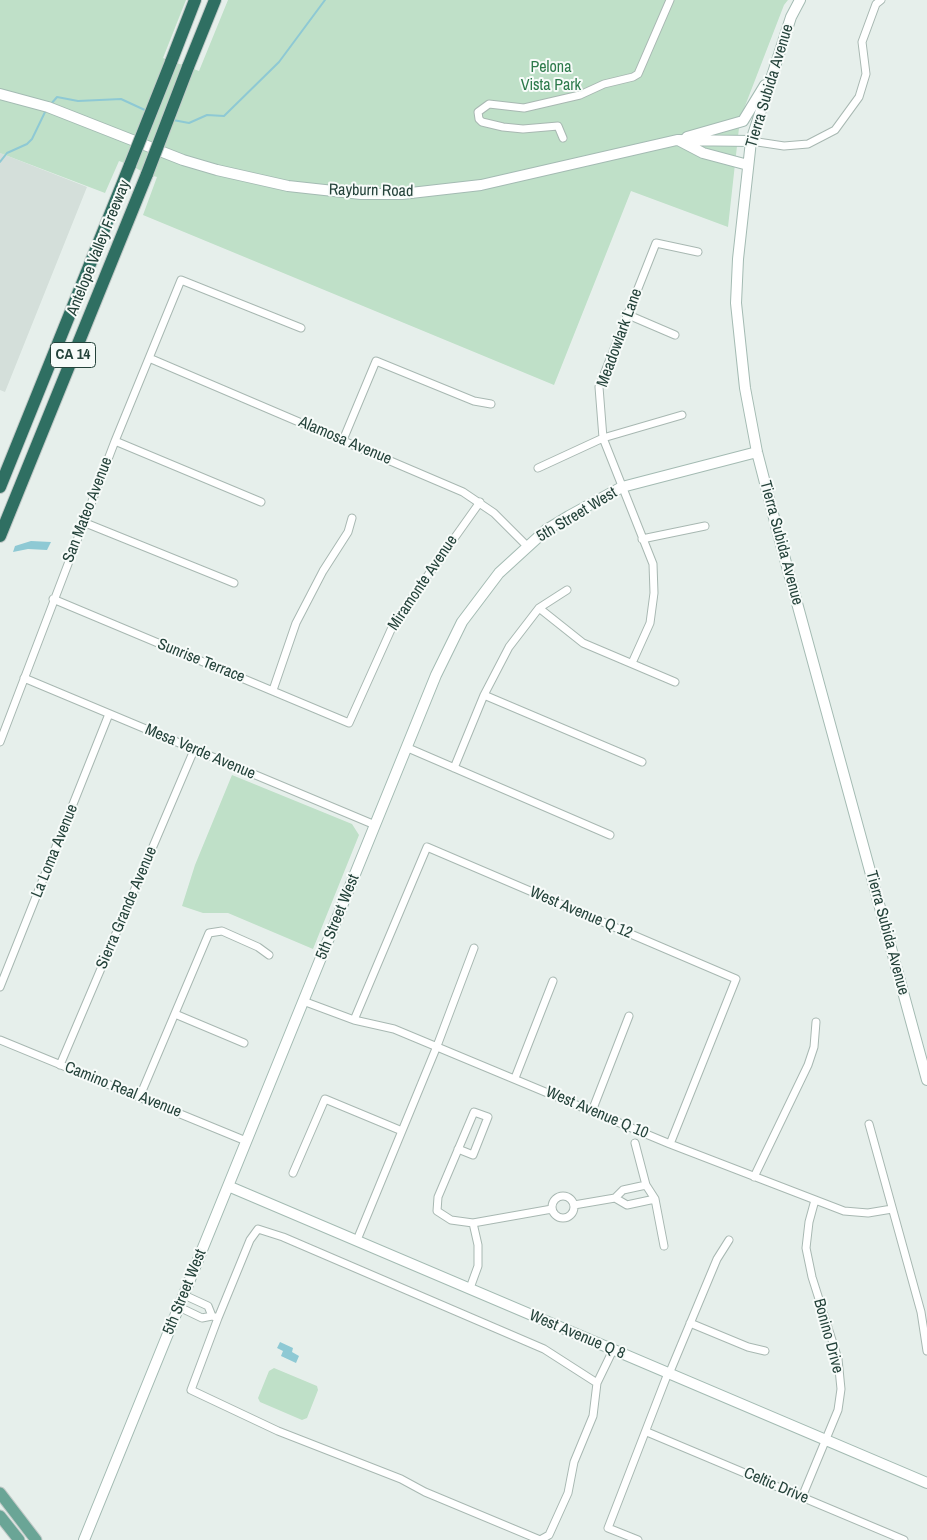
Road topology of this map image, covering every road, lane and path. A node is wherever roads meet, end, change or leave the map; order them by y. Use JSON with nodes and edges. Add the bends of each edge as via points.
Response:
{"nodes":[{"id":1,"x":195,"y":0,"type":"edge"},
{"id":2,"x":214,"y":0,"type":"edge"},
{"id":3,"x":670,"y":0,"type":"edge"},
{"id":4,"x":800,"y":0,"type":"edge"},
{"id":5,"x":881,"y":0,"type":"edge"},
{"id":6,"x":773,"y":71,"type":"junction"},
{"id":7,"x":0,"y":94,"type":"edge"},
{"id":8,"x":563,"y":138,"type":"dead end"},
{"id":9,"x":677,"y":140,"type":"junction"},
{"id":10,"x":751,"y":140,"type":"junction"},
{"id":11,"x":748,"y":165,"type":"junction"},
{"id":12,"x":698,"y":252,"type":"dead end"},
{"id":13,"x":626,"y":314,"type":"junction"},
{"id":14,"x":301,"y":328,"type":"dead end"},
{"id":15,"x":675,"y":335,"type":"dead end"},
{"id":16,"x":149,"y":358,"type":"junction"},
{"id":17,"x":492,"y":404,"type":"dead end"},
{"id":18,"x":682,"y":415,"type":"dead end"},
{"id":19,"x":603,"y":438,"type":"junction"},
{"id":20,"x":344,"y":440,"type":"junction"},
{"id":21,"x":114,"y":442,"type":"junction"},
{"id":22,"x":757,"y":452,"type":"junction"},
{"id":23,"x":538,"y":468,"type":"dead end"},
{"id":24,"x":0,"y":487,"type":"edge"},
{"id":25,"x":622,"y":487,"type":"junction"},
{"id":26,"x":261,"y":502,"type":"dead end"},
{"id":27,"x":480,"y":502,"type":"junction"},
{"id":28,"x":352,"y":518,"type":"dead end"},
{"id":29,"x":83,"y":522,"type":"junction"},
{"id":30,"x":705,"y":526,"type":"dead end"},
{"id":31,"x":0,"y":536,"type":"edge"},
{"id":32,"x":642,"y":540,"type":"junction"},
{"id":33,"x":527,"y":546,"type":"junction"},
{"id":34,"x":234,"y":584,"type":"dead end"},
{"id":35,"x":567,"y":590,"type":"dead end"},
{"id":36,"x":53,"y":600,"type":"junction"},
{"id":37,"x":539,"y":608,"type":"junction"},
{"id":38,"x":632,"y":663,"type":"junction"},
{"id":39,"x":24,"y":678,"type":"junction"},
{"id":40,"x":675,"y":682,"type":"dead end"},
{"id":41,"x":272,"y":690,"type":"junction"},
{"id":42,"x":484,"y":695,"type":"junction"},
{"id":43,"x":109,"y":714,"type":"junction"},
{"id":44,"x":349,"y":723,"type":"joint"},
{"id":45,"x":0,"y":742,"type":"edge"},
{"id":46,"x":408,"y":748,"type":"junction"},
{"id":47,"x":194,"y":750,"type":"junction"},
{"id":48,"x":642,"y":762,"type":"dead end"},
{"id":49,"x":454,"y":768,"type":"junction"},
{"id":50,"x":376,"y":825,"type":"junction"},
{"id":51,"x":610,"y":836,"type":"dead end"},
{"id":52,"x":474,"y":948,"type":"dead end"},
{"id":53,"x":269,"y":955,"type":"dead end"},
{"id":54,"x":553,"y":981,"type":"dead end"},
{"id":55,"x":0,"y":987,"type":"edge"},
{"id":56,"x":303,"y":1001,"type":"junction"},
{"id":57,"x":175,"y":1014,"type":"junction"},
{"id":58,"x":629,"y":1016,"type":"dead end"},
{"id":59,"x":354,"y":1020,"type":"junction"},
{"id":60,"x":816,"y":1022,"type":"dead end"},
{"id":61,"x":0,"y":1040,"type":"edge"},
{"id":62,"x":244,"y":1043,"type":"dead end"},
{"id":63,"x":437,"y":1046,"type":"junction"},
{"id":64,"x":60,"y":1065,"type":"junction"},
{"id":65,"x":515,"y":1078,"type":"junction"},
{"id":66,"x":927,"y":1080,"type":"edge"},
{"id":67,"x":140,"y":1096,"type":"junction"},
{"id":68,"x":592,"y":1111,"type":"junction"},
{"id":69,"x":869,"y":1124,"type":"dead end"},
{"id":70,"x":402,"y":1131,"type":"junction"},
{"id":71,"x":246,"y":1141,"type":"junction"},
{"id":72,"x":635,"y":1143,"type":"dead end"},
{"id":73,"x":670,"y":1144,"type":"junction"},
{"id":74,"x":458,"y":1149,"type":"junction"},
{"id":75,"x":293,"y":1173,"type":"dead end"},
{"id":76,"x":754,"y":1177,"type":"junction"},
{"id":77,"x":646,"y":1185,"type":"junction"},
{"id":78,"x":228,"y":1186,"type":"junction"},
{"id":79,"x":615,"y":1198,"type":"junction"},
{"id":80,"x":655,"y":1199,"type":"junction"},
{"id":81,"x":815,"y":1200,"type":"junction"},
{"id":82,"x":574,"y":1205,"type":"junction"},
{"id":83,"x":552,"y":1209,"type":"junction"},
{"id":84,"x":892,"y":1209,"type":"junction"},
{"id":85,"x":473,"y":1224,"type":"junction"},
{"id":86,"x":356,"y":1240,"type":"junction"},
{"id":87,"x":729,"y":1240,"type":"dead end"},
{"id":88,"x":664,"y":1246,"type":"dead end"},
{"id":89,"x":470,"y":1288,"type":"junction"},
{"id":90,"x":184,"y":1295,"type":"junction"},
{"id":91,"x":179,"y":1307,"type":"junction"},
{"id":92,"x":215,"y":1317,"type":"junction"},
{"id":93,"x":690,"y":1323,"type":"junction"},
{"id":94,"x":613,"y":1350,"type":"junction"},
{"id":95,"x":765,"y":1351,"type":"dead end"},
{"id":96,"x":927,"y":1351,"type":"edge"},
{"id":97,"x":669,"y":1374,"type":"junction"},
{"id":98,"x":598,"y":1383,"type":"junction"},
{"id":99,"x":647,"y":1432,"type":"junction"},
{"id":100,"x":825,"y":1440,"type":"junction"},
{"id":101,"x":927,"y":1483,"type":"edge"},
{"id":102,"x":0,"y":1493,"type":"edge"},
{"id":103,"x":802,"y":1497,"type":"junction"},
{"id":104,"x":0,"y":1516,"type":"edge"},
{"id":105,"x":19,"y":1540,"type":"edge"},
{"id":106,"x":36,"y":1540,"type":"edge"},
{"id":107,"x":84,"y":1540,"type":"edge"},
{"id":108,"x":638,"y":1540,"type":"edge"},
{"id":109,"x":904,"y":1540,"type":"edge"}],
"edges":[{"from":1,"to":24,"type":"highway","name":"Antelope Valley Freeway","number":"CA 14","bridge":true},
{"from":2,"to":31,"type":"highway","name":"Antelope Valley Freeway","number":"CA 14","bridge":true},
{"from":3,"to":8,"type":"street","via":[[638,74],[633,77],[604,84],[580,95],[524,108],[486,105],[480,109],[478,116],[482,122],[504,128],[558,126]]},
{"from":4,"to":6,"type":"street","name":"Tierra Subida Avenue"},
{"from":5,"to":10,"type":"street","via":[[876,4],[862,42],[866,74],[859,97],[835,130],[808,144],[784,146]]},
{"from":6,"to":9,"type":"street","via":[[743,121]]},
{"from":6,"to":10,"type":"street","name":"Tierra Subida Avenue"},
{"from":7,"to":9,"type":"street","name":"Rayburn Road","via":[[48,107],[183,160],[217,170],[288,186],[361,194],[402,194],[481,184]]},
{"from":9,"to":10,"type":"street","name":"Rayburn Road"},
{"from":9,"to":11,"type":"street","via":[[703,153]]},
{"from":10,"to":11,"type":"street","name":"Tierra Subida Avenue"},
{"from":11,"to":22,"type":"street","name":"Tierra Subida Avenue","via":[[736,303],[745,388]]},
{"from":12,"to":13,"type":"street","name":"Meadowlark Lane","via":[[656,243]]},
{"from":13,"to":15,"type":"street"},
{"from":13,"to":19,"type":"street","name":"Meadowlark Lane","via":[[599,387]]},
{"from":14,"to":16,"type":"street","name":"San Mateo Avenue","via":[[181,280]]},
{"from":16,"to":20,"type":"street","name":"Alamosa Avenue"},
{"from":16,"to":21,"type":"street","name":"San Mateo Avenue"},
{"from":17,"to":20,"type":"street","via":[[474,401],[376,361]]},
{"from":18,"to":19,"type":"street"},
{"from":19,"to":23,"type":"street"},
{"from":19,"to":25,"type":"street","name":"Meadowlark Lane"},
{"from":20,"to":27,"type":"street","name":"Alamosa Avenue"},
{"from":21,"to":26,"type":"street"},
{"from":21,"to":29,"type":"street","name":"San Mateo Avenue"},
{"from":22,"to":25,"type":"street","name":"5th Street West"},
{"from":22,"to":66,"type":"street","name":"Tierra Subida Avenue"},
{"from":25,"to":32,"type":"street","name":"Meadowlark Lane"},
{"from":25,"to":33,"type":"street","name":"5th Street West","via":[[569,516]]},
{"from":27,"to":33,"type":"street","name":"Alamosa Avenue"},
{"from":27,"to":44,"type":"street","name":"Miramonte Avenue","via":[[394,623]]},
{"from":28,"to":41,"type":"street","via":[[348,532],[296,623]]},
{"from":29,"to":34,"type":"street"},
{"from":29,"to":36,"type":"street","name":"San Mateo Avenue"},
{"from":30,"to":32,"type":"street"},
{"from":32,"to":38,"type":"street","name":"Meadowlark Lane","via":[[653,564],[654,593],[650,623]]},
{"from":33,"to":46,"type":"street","name":"5th Street West","via":[[499,573],[462,622],[436,675]]},
{"from":35,"to":37,"type":"street"},
{"from":36,"to":39,"type":"street","name":"San Mateo Avenue"},
{"from":36,"to":41,"type":"street","name":"Sunrise Terrace"},
{"from":37,"to":38,"type":"street","via":[[583,643]]},
{"from":37,"to":42,"type":"street","via":[[509,647]]},
{"from":38,"to":40,"type":"street"},
{"from":39,"to":43,"type":"street","name":"Mesa Verde Avenue"},
{"from":39,"to":45,"type":"street","name":"San Mateo Avenue"},
{"from":41,"to":44,"type":"street","name":"Sunrise Terrace"},
{"from":42,"to":48,"type":"street"},
{"from":42,"to":49,"type":"street"},
{"from":43,"to":47,"type":"street","name":"Mesa Verde Avenue"},
{"from":43,"to":55,"type":"street","name":"La Loma Avenue"},
{"from":46,"to":49,"type":"street"},
{"from":46,"to":50,"type":"street","name":"5th Street West"},
{"from":47,"to":50,"type":"street","name":"Mesa Verde Avenue"},
{"from":47,"to":64,"type":"street","name":"Sierra Grande Avenue"},
{"from":49,"to":51,"type":"street"},
{"from":50,"to":56,"type":"street","name":"5th Street West"},
{"from":52,"to":63,"type":"street"},
{"from":53,"to":57,"type":"street","via":[[222,931],[209,933]]},
{"from":54,"to":65,"type":"street"},
{"from":56,"to":59,"type":"street","name":"West Avenue Q 10"},
{"from":56,"to":71,"type":"street","name":"5th Street West"},
{"from":57,"to":62,"type":"street"},
{"from":57,"to":67,"type":"street"},
{"from":58,"to":68,"type":"street"},
{"from":59,"to":63,"type":"street","name":"West Avenue Q 10","via":[[394,1029]]},
{"from":59,"to":73,"type":"street","name":"West Avenue Q 12","via":[[427,847],[736,979]]},
{"from":60,"to":76,"type":"street","via":[[814,1047],[808,1065]]},
{"from":61,"to":64,"type":"street","name":"Camino Real Avenue"},
{"from":63,"to":65,"type":"street","name":"West Avenue Q 10"},
{"from":63,"to":70,"type":"street"},
{"from":64,"to":67,"type":"street","name":"Camino Real Avenue"},
{"from":65,"to":68,"type":"street","name":"West Avenue Q 10"},
{"from":67,"to":71,"type":"street","name":"Camino Real Avenue"},
{"from":68,"to":73,"type":"street","name":"West Avenue Q 10"},
{"from":69,"to":84,"type":"street"},
{"from":70,"to":75,"type":"street","via":[[325,1099]]},
{"from":70,"to":86,"type":"street"},
{"from":71,"to":78,"type":"street","name":"5th Street West"},
{"from":72,"to":77,"type":"street"},
{"from":73,"to":76,"type":"street","name":"West Avenue Q 10"},
{"from":74,"to":74,"type":"street","via":[[474,1112],[488,1117],[473,1155]]},
{"from":74,"to":85,"type":"street","via":[[438,1197],[437,1211],[451,1220]]},
{"from":76,"to":81,"type":"street","name":"West Avenue Q 10"},
{"from":77,"to":79,"type":"street","via":[[624,1190]]},
{"from":77,"to":80,"type":"street"},
{"from":78,"to":86,"type":"street","name":"West Avenue Q 8"},
{"from":78,"to":90,"type":"street","name":"5th Street West"},
{"from":79,"to":80,"type":"street","via":[[627,1205]]},
{"from":79,"to":82,"type":"street"},
{"from":80,"to":88,"type":"street"},
{"from":81,"to":84,"type":"street","name":"West Avenue Q 10","via":[[844,1211],[868,1213]]},
{"from":81,"to":100,"type":"street","name":"Bonino Drive","via":[[806,1248],[838,1359],[841,1389],[838,1410]]},
{"from":82,"to":83,"type":"street","via":[[572,1214],[567,1217],[559,1217]]},
{"from":82,"to":83,"type":"street","via":[[571,1199],[561,1196],[553,1202]]},
{"from":83,"to":85,"type":"street"},
{"from":84,"to":96,"type":"street","via":[[922,1312]]},
{"from":85,"to":89,"type":"street","via":[[478,1266]]},
{"from":86,"to":89,"type":"street","name":"West Avenue Q 8"},
{"from":87,"to":93,"type":"street","via":[[717,1259]]},
{"from":89,"to":94,"type":"street","name":"West Avenue Q 8"},
{"from":90,"to":91,"type":"street","name":"5th Street West"},
{"from":90,"to":92,"type":"street","via":[[208,1306]]},
{"from":91,"to":92,"type":"street","via":[[202,1318]]},
{"from":91,"to":107,"type":"street","name":"5th Street West"},
{"from":92,"to":98,"type":"street","via":[[250,1240],[258,1230],[283,1237],[544,1349]]},
{"from":92,"to":98,"type":"street","via":[[191,1390],[278,1431],[540,1540],[549,1535],[568,1493],[574,1462],[593,1416]]},
{"from":93,"to":95,"type":"street"},
{"from":93,"to":97,"type":"street"},
{"from":94,"to":97,"type":"street","name":"West Avenue Q 8"},
{"from":94,"to":98,"type":"street"},
{"from":97,"to":99,"type":"street"},
{"from":97,"to":100,"type":"street","name":"West Avenue Q 8"},
{"from":99,"to":103,"type":"street","name":"Celtic Drive"},
{"from":99,"to":108,"type":"street","via":[[608,1528]]},
{"from":100,"to":101,"type":"street","name":"West Avenue Q 8"},
{"from":100,"to":103,"type":"street","name":"Bonino Drive"},
{"from":102,"to":106,"type":"main road"},
{"from":103,"to":109,"type":"street","name":"Celtic Drive"},
{"from":104,"to":105,"type":"main road"}]}
